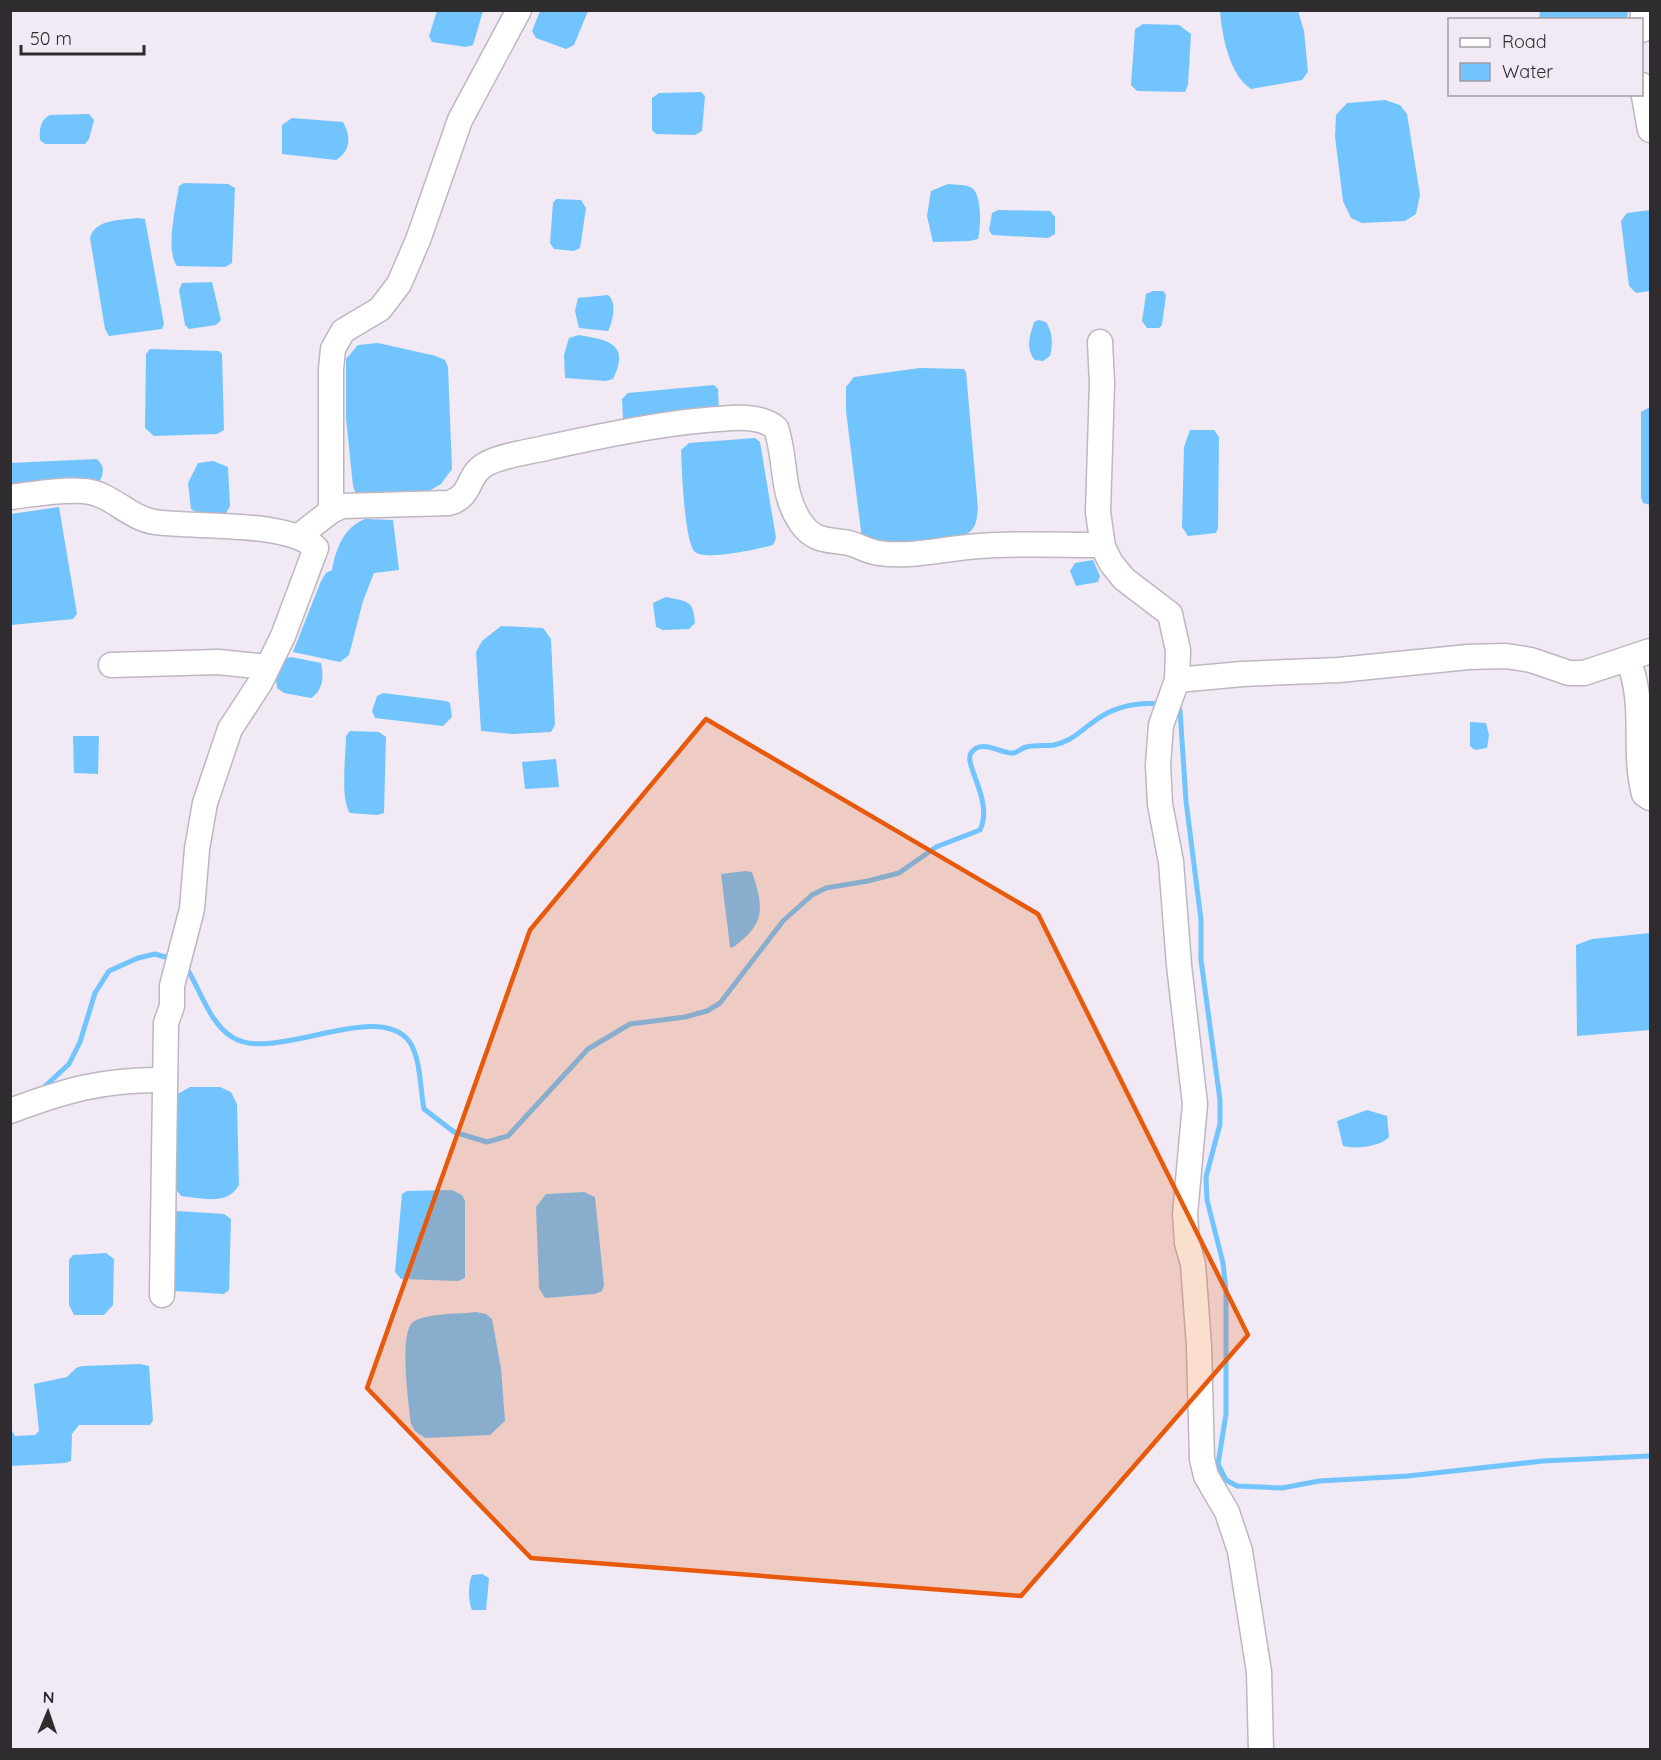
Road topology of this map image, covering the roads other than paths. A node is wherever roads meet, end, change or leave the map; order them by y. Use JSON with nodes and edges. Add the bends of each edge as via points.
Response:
{"nodes":[{"id":1,"x":519,"y":10,"type":"edge"},
{"id":2,"x":1643,"y":95,"type":"edge"},
{"id":3,"x":1650,"y":130,"type":"edge"},
{"id":4,"x":1100,"y":342,"type":"dead end"},
{"id":5,"x":10,"y":497,"type":"edge"},
{"id":6,"x":331,"y":511,"type":"junction"},
{"id":7,"x":299,"y":536,"type":"junction"},
{"id":8,"x":1102,"y":545,"type":"junction"},
{"id":9,"x":1650,"y":651,"type":"edge"},
{"id":10,"x":1628,"y":659,"type":"junction"},
{"id":11,"x":111,"y":665,"type":"dead end"},
{"id":12,"x":267,"y":667,"type":"junction"},
{"id":13,"x":1172,"y":694,"type":"junction"},
{"id":14,"x":1650,"y":798,"type":"edge"},
{"id":15,"x":165,"y":1080,"type":"junction"},
{"id":16,"x":10,"y":1111,"type":"edge"},
{"id":17,"x":162,"y":1295,"type":"dead end"},
{"id":18,"x":1261,"y":1749,"type":"edge"}],
"edges":[{"from":1,"to":6,"type":"street","via":[[460,120],[399,284],[380,309],[343,332],[333,349]]},
{"from":2,"to":3,"type":"street"},
{"from":4,"to":8,"type":"street","via":[[1098,512]]},
{"from":5,"to":7,"type":"street","via":[[83,491],[95,493],[153,522],[242,527]]},
{"from":6,"to":7,"type":"street"},
{"from":6,"to":8,"type":"street","via":[[352,505],[449,503],[465,495],[473,474],[490,462],[660,426],[757,419],[776,428],[785,489],[802,525],[818,538],[892,554],[980,546]]},
{"from":7,"to":12,"type":"street","via":[[316,548]]},
{"from":8,"to":13,"type":"street","via":[[1124,579],[1170,614],[1176,634]]},
{"from":9,"to":10,"type":"street"},
{"from":10,"to":13,"type":"street","via":[[1569,673],[1506,656],[1242,674]]},
{"from":10,"to":14,"type":"street","via":[[1640,710],[1641,780],[1644,794]]},
{"from":11,"to":12,"type":"street","via":[[218,662]]},
{"from":12,"to":15,"type":"street","via":[[230,729],[205,803],[192,909],[166,1023]]},
{"from":13,"to":18,"type":"street","via":[[1158,743],[1160,804],[1171,862],[1195,1104],[1186,1223],[1199,1346],[1202,1460],[1206,1476],[1227,1512],[1240,1551],[1259,1672]]},
{"from":15,"to":16,"type":"street","via":[[124,1079],[84,1086]]},
{"from":15,"to":17,"type":"street"}]}
